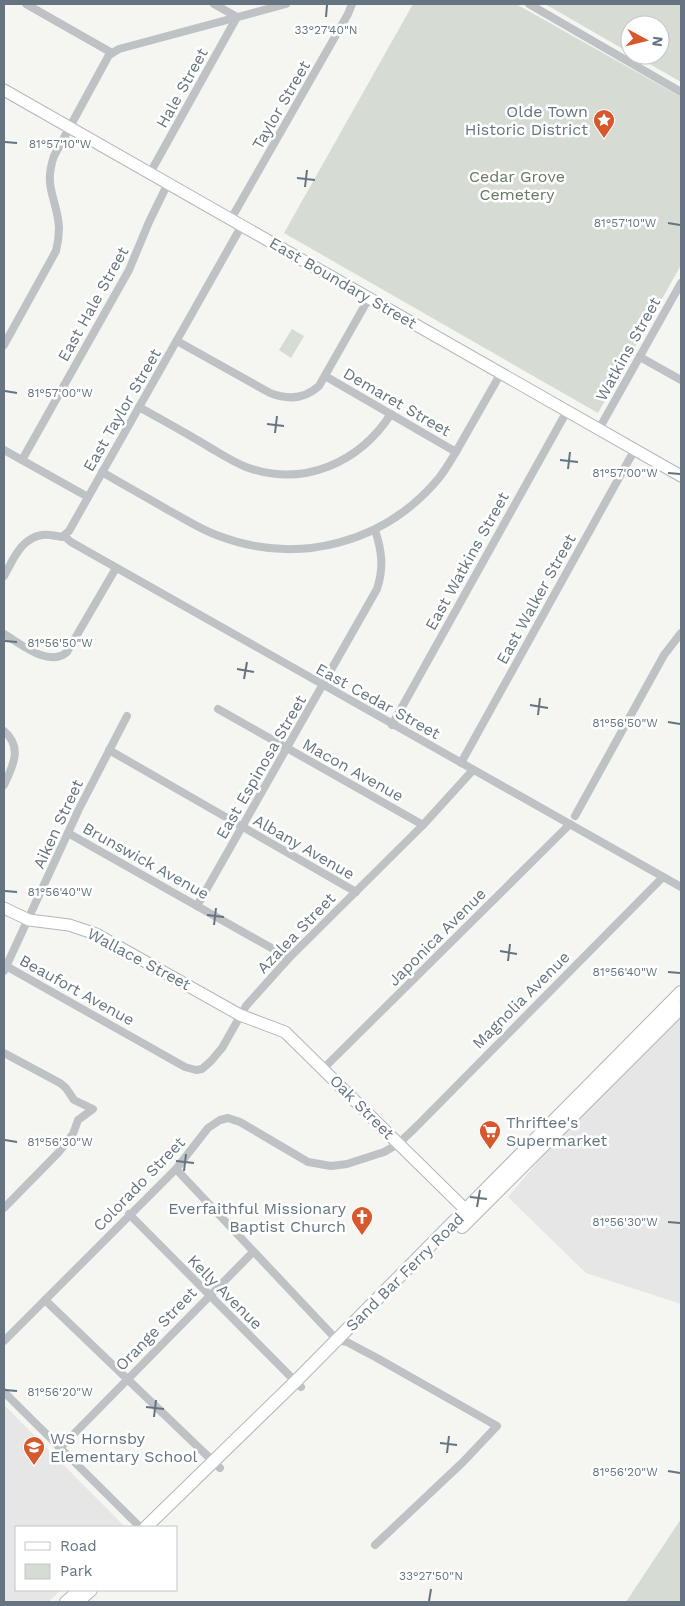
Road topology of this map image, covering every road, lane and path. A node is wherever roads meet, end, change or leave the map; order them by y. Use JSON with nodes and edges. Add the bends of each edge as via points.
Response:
{"nodes":[{"id":1,"x":26,"y":4,"type":"edge"},
{"id":2,"x":214,"y":4,"type":"edge"},
{"id":3,"x":286,"y":4,"type":"edge"},
{"id":4,"x":352,"y":4,"type":"edge"},
{"id":5,"x":528,"y":4,"type":"edge"},
{"id":6,"x":237,"y":17,"type":"junction"},
{"id":7,"x":112,"y":53,"type":"junction"},
{"id":8,"x":4,"y":90,"type":"edge"},
{"id":9,"x":681,"y":92,"type":"edge"},
{"id":10,"x":69,"y":127,"type":"junction"},
{"id":11,"x":150,"y":173,"type":"junction"},
{"id":12,"x":168,"y":183,"type":"junction"},
{"id":13,"x":232,"y":219,"type":"junction"},
{"id":14,"x":242,"y":225,"type":"junction"},
{"id":15,"x":681,"y":283,"type":"edge"},
{"id":16,"x":678,"y":297,"type":"edge"},
{"id":17,"x":369,"y":298,"type":"junction"},
{"id":18,"x":177,"y":341,"type":"junction"},
{"id":19,"x":4,"y":345,"type":"edge"},
{"id":20,"x":640,"y":357,"type":"junction"},
{"id":21,"x":501,"y":373,"type":"junction"},
{"id":22,"x":325,"y":376,"type":"junction"},
{"id":23,"x":681,"y":380,"type":"edge"},
{"id":24,"x":139,"y":407,"type":"junction"},
{"id":25,"x":567,"y":411,"type":"junction"},
{"id":26,"x":392,"y":414,"type":"junction"},
{"id":27,"x":599,"y":429,"type":"junction"},
{"id":28,"x":636,"y":449,"type":"junction"},
{"id":29,"x":4,"y":450,"type":"edge"},
{"id":30,"x":456,"y":452,"type":"junction"},
{"id":31,"x":22,"y":460,"type":"junction"},
{"id":32,"x":102,"y":472,"type":"junction"},
{"id":33,"x":681,"y":476,"type":"edge"},
{"id":34,"x":88,"y":497,"type":"junction"},
{"id":35,"x":375,"y":530,"type":"junction"},
{"id":36,"x":64,"y":536,"type":"junction"},
{"id":37,"x":116,"y":568,"type":"junction"},
{"id":38,"x":4,"y":576,"type":"edge"},
{"id":39,"x":681,"y":633,"type":"edge"},
{"id":40,"x":4,"y":634,"type":"edge"},
{"id":41,"x":322,"y":686,"type":"junction"},
{"id":42,"x":218,"y":709,"type":"dead end"},
{"id":43,"x":127,"y":716,"type":"dead end"},
{"id":44,"x":392,"y":725,"type":"junction"},
{"id":45,"x":4,"y":731,"type":"edge"},
{"id":46,"x":287,"y":748,"type":"junction"},
{"id":47,"x":109,"y":750,"type":"junction"},
{"id":48,"x":461,"y":763,"type":"junction"},
{"id":49,"x":473,"y":770,"type":"junction"},
{"id":50,"x":4,"y":785,"type":"edge"},
{"id":51,"x":575,"y":816,"type":"dead end"},
{"id":52,"x":570,"y":824,"type":"junction"},
{"id":53,"x":423,"y":825,"type":"junction"},
{"id":54,"x":242,"y":827,"type":"junction"},
{"id":55,"x":68,"y":833,"type":"junction"},
{"id":56,"x":663,"y":877,"type":"junction"},
{"id":57,"x":681,"y":888,"type":"edge"},
{"id":58,"x":356,"y":892,"type":"junction"},
{"id":59,"x":197,"y":906,"type":"junction"},
{"id":60,"x":4,"y":908,"type":"edge"},
{"id":61,"x":29,"y":920,"type":"junction"},
{"id":62,"x":288,"y":958,"type":"junction"},
{"id":63,"x":5,"y":969,"type":"edge"},
{"id":64,"x":681,"y":992,"type":"edge"},
{"id":65,"x":681,"y":1008,"type":"edge"},
{"id":66,"x":240,"y":1015,"type":"junction"},
{"id":67,"x":134,"y":1038,"type":"joint"},
{"id":68,"x":4,"y":1052,"type":"edge"},
{"id":69,"x":323,"y":1069,"type":"junction"},
{"id":70,"x":398,"y":1144,"type":"junction"},
{"id":71,"x":176,"y":1169,"type":"junction"},
{"id":72,"x":4,"y":1208,"type":"edge"},
{"id":73,"x":469,"y":1213,"type":"junction"},
{"id":74,"x":129,"y":1214,"type":"junction"},
{"id":75,"x":253,"y":1252,"type":"junction"},
{"id":76,"x":209,"y":1296,"type":"junction"},
{"id":77,"x":45,"y":1300,"type":"junction"},
{"id":78,"x":4,"y":1341,"type":"edge"},
{"id":79,"x":342,"y":1341,"type":"junction"},
{"id":80,"x":127,"y":1379,"type":"junction"},
{"id":81,"x":298,"y":1385,"type":"junction"},
{"id":82,"x":4,"y":1392,"type":"edge"},
{"id":83,"x":60,"y":1449,"type":"junction"},
{"id":84,"x":217,"y":1465,"type":"junction"},
{"id":85,"x":139,"y":1526,"type":"edge"},
{"id":86,"x":147,"y":1526,"type":"edge"},
{"id":87,"x":159,"y":1526,"type":"edge"},
{"id":88,"x":375,"y":1545,"type":"dead end"}],
"edges":[{"from":1,"to":7,"type":"street"},
{"from":2,"to":6,"type":"street"},
{"from":3,"to":6,"type":"street"},
{"from":4,"to":13,"type":"street","name":"Taylor Street"},
{"from":5,"to":9,"type":"street"},
{"from":6,"to":7,"type":"street"},
{"from":6,"to":11,"type":"street","name":"Hale Street"},
{"from":7,"to":10,"type":"street"},
{"from":8,"to":10,"type":"main road","name":"East Boundary Street"},
{"from":10,"to":11,"type":"main road","name":"East Boundary Street"},
{"from":10,"to":19,"type":"street","via":[[50,168],[49,184],[59,228],[56,251]]},
{"from":11,"to":12,"type":"main road","name":"East Boundary Street"},
{"from":12,"to":13,"type":"main road","name":"East Boundary Street"},
{"from":12,"to":31,"type":"street","name":"East Hale Street","via":[[130,270]]},
{"from":13,"to":14,"type":"main road","name":"East Boundary Street"},
{"from":14,"to":17,"type":"main road","name":"East Boundary Street"},
{"from":14,"to":18,"type":"street","name":"East Taylor Street"},
{"from":15,"to":16,"type":"street","name":"Watkins Street"},
{"from":16,"to":20,"type":"street","name":"Watkins Street"},
{"from":17,"to":21,"type":"main road","name":"East Boundary Street"},
{"from":17,"to":22,"type":"street"},
{"from":18,"to":22,"type":"street","via":[[278,397],[295,398],[308,394],[319,386]]},
{"from":18,"to":24,"type":"street","name":"East Taylor Street"},
{"from":20,"to":23,"type":"street"},
{"from":20,"to":27,"type":"street","name":"Watkins Street"},
{"from":21,"to":25,"type":"main road","name":"East Boundary Street"},
{"from":21,"to":30,"type":"street"},
{"from":22,"to":26,"type":"street","name":"Demaret Street"},
{"from":24,"to":26,"type":"street","via":[[246,467],[288,474],[326,468],[348,457],[361,449]]},
{"from":24,"to":32,"type":"street","name":"East Taylor Street"},
{"from":25,"to":27,"type":"main road","name":"East Boundary Street"},
{"from":25,"to":44,"type":"street","name":"East Watkins Street"},
{"from":26,"to":30,"type":"street","name":"Demaret Street"},
{"from":27,"to":28,"type":"main road","name":"East Boundary Street"},
{"from":28,"to":33,"type":"main road","name":"East Boundary Street"},
{"from":28,"to":48,"type":"street","name":"East Walker Street"},
{"from":29,"to":31,"type":"street"},
{"from":30,"to":35,"type":"street","via":[[427,491]]},
{"from":31,"to":34,"type":"street"},
{"from":32,"to":34,"type":"street","name":"East Taylor Street"},
{"from":32,"to":35,"type":"street","via":[[196,526],[244,544],[280,549],[309,548]]},
{"from":34,"to":36,"type":"street","name":"East Taylor Street"},
{"from":35,"to":41,"type":"street","name":"East Espinosa Street","via":[[382,563],[377,589]]},
{"from":36,"to":37,"type":"street","name":"East Cedar Street"},
{"from":36,"to":38,"type":"street","via":[[41,535],[27,540]]},
{"from":37,"to":40,"type":"street","via":[[67,652],[59,658],[41,655]]},
{"from":37,"to":41,"type":"street","name":"East Cedar Street"},
{"from":39,"to":51,"type":"street","via":[[664,654]]},
{"from":41,"to":44,"type":"street","name":"East Cedar Street"},
{"from":41,"to":46,"type":"street","name":"East Espinosa Street"},
{"from":42,"to":46,"type":"street","name":"Macon Avenue"},
{"from":43,"to":47,"type":"street","name":"Aiken Street"},
{"from":44,"to":48,"type":"street","name":"East Cedar Street"},
{"from":45,"to":50,"type":"street","via":[[14,743],[16,752]]},
{"from":46,"to":53,"type":"street","name":"Macon Avenue"},
{"from":46,"to":54,"type":"street","name":"East Espinosa Street"},
{"from":47,"to":54,"type":"street","name":"Albany Avenue"},
{"from":47,"to":55,"type":"street","name":"Aiken Street"},
{"from":48,"to":49,"type":"street","name":"East Cedar Street"},
{"from":49,"to":52,"type":"street","name":"East Cedar Street"},
{"from":49,"to":53,"type":"street","name":"Azalea Street"},
{"from":52,"to":56,"type":"street","name":"East Cedar Street"},
{"from":52,"to":69,"type":"street","name":"Japonica Avenue"},
{"from":53,"to":58,"type":"street","name":"Azalea Street"},
{"from":54,"to":58,"type":"street","name":"Albany Avenue"},
{"from":54,"to":59,"type":"street","name":"East Espinosa Street"},
{"from":55,"to":59,"type":"street","name":"Brunswick Avenue"},
{"from":55,"to":61,"type":"street","name":"Aiken Street"},
{"from":56,"to":57,"type":"street","name":"East Cedar Street"},
{"from":56,"to":70,"type":"street","name":"Magnolia Avenue"},
{"from":58,"to":62,"type":"street","name":"Azalea Street"},
{"from":59,"to":62,"type":"street","name":"Brunswick Avenue"},
{"from":60,"to":61,"type":"main road","name":"Wallace Street"},
{"from":61,"to":63,"type":"street","name":"Aiken Street"},
{"from":61,"to":66,"type":"main road","name":"Wallace Street","via":[[69,925],[96,934]]},
{"from":62,"to":66,"type":"street","name":"Azalea Street"},
{"from":63,"to":67,"type":"street","name":"Beaufort Avenue"},
{"from":64,"to":73,"type":"main road","name":"Sand Bar Ferry Road"},
{"from":65,"to":73,"type":"main road","name":"Sand Bar Ferry Road"},
{"from":66,"to":67,"type":"street","name":"Azalea Street","via":[[216,1056],[196,1070]]},
{"from":66,"to":69,"type":"main road","name":"Oak Street","via":[[285,1032]]},
{"from":68,"to":72,"type":"street","via":[[60,1084],[74,1100],[93,1109],[78,1120],[73,1134],[58,1153]]},
{"from":69,"to":70,"type":"main road","name":"Oak Street"},
{"from":70,"to":71,"type":"street","name":"Colorado Street","via":[[347,1164],[316,1164],[302,1159],[245,1124],[228,1118],[208,1128]]},
{"from":70,"to":73,"type":"main road","name":"Oak Street"},
{"from":71,"to":74,"type":"street","name":"Colorado Street"},
{"from":71,"to":75,"type":"street"},
{"from":73,"to":79,"type":"main road","name":"Sand Bar Ferry Road"},
{"from":74,"to":76,"type":"street","name":"Kelly Avenue"},
{"from":74,"to":77,"type":"street","name":"Colorado Street"},
{"from":75,"to":76,"type":"street","name":"Orange Street"},
{"from":75,"to":79,"type":"street"},
{"from":76,"to":80,"type":"street","name":"Orange Street"},
{"from":76,"to":81,"type":"street","name":"Kelly Avenue"},
{"from":77,"to":78,"type":"street","name":"Colorado Street"},
{"from":77,"to":80,"type":"street"},
{"from":79,"to":81,"type":"main road","name":"Sand Bar Ferry Road"},
{"from":79,"to":88,"type":"street","via":[[498,1426]]},
{"from":80,"to":83,"type":"street","name":"Orange Street"},
{"from":80,"to":84,"type":"street"},
{"from":81,"to":84,"type":"main road","name":"Sand Bar Ferry Road"},
{"from":82,"to":83,"type":"street"},
{"from":83,"to":85,"type":"street"},
{"from":84,"to":86,"type":"main road","name":"Sand Bar Ferry Road"},
{"from":84,"to":87,"type":"main road","name":"Sand Bar Ferry Road"}]}
